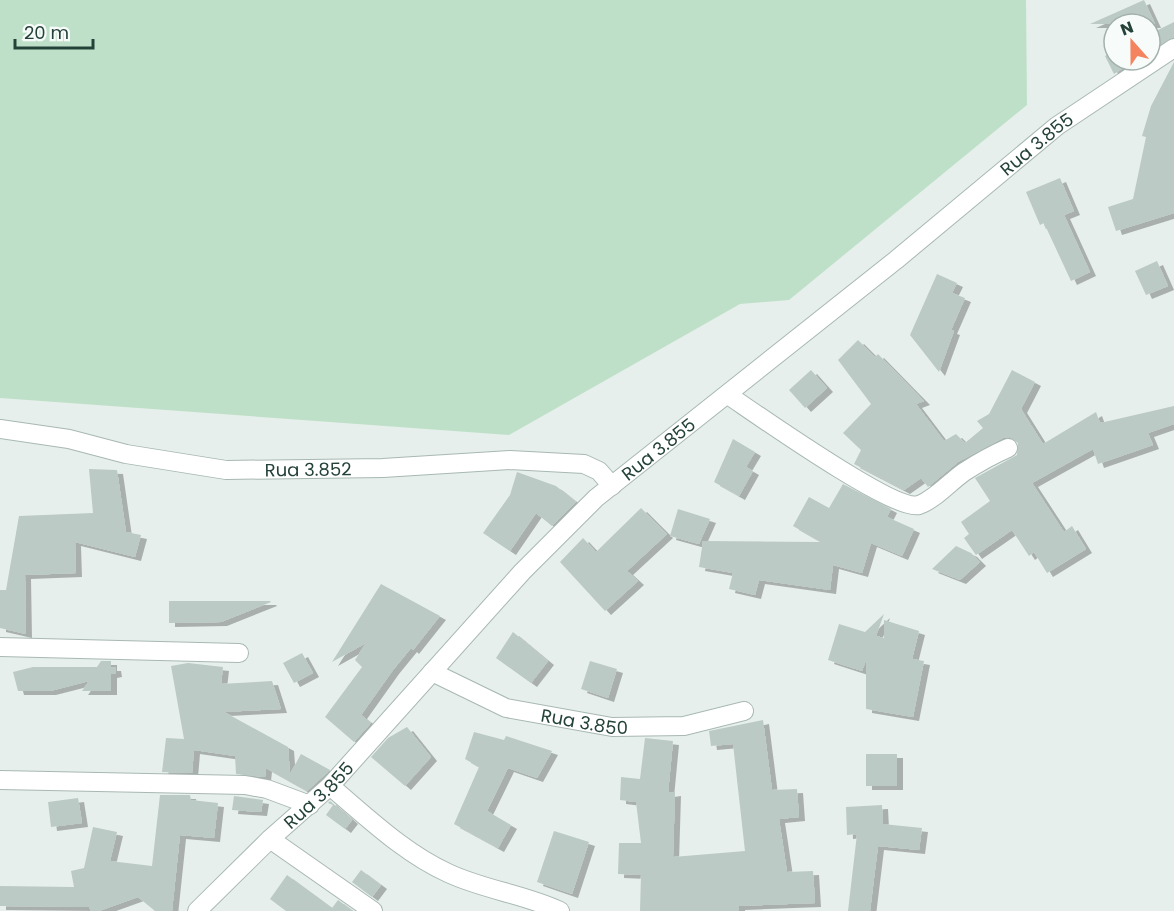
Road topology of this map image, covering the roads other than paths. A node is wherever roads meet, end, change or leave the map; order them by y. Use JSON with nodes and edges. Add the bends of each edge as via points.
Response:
{"nodes":[{"id":1,"x":1174,"y":48,"type":"edge"},
{"id":2,"x":728,"y":395,"type":"junction"},
{"id":3,"x":0,"y":429,"type":"edge"},
{"id":4,"x":1008,"y":448,"type":"dead end"},
{"id":5,"x":612,"y":486,"type":"junction"},
{"id":6,"x":0,"y":647,"type":"edge"},
{"id":7,"x":239,"y":653,"type":"dead end"},
{"id":8,"x":432,"y":672,"type":"junction"},
{"id":9,"x":744,"y":711,"type":"dead end"},
{"id":10,"x":0,"y":780,"type":"edge"},
{"id":11,"x":330,"y":786,"type":"junction"},
{"id":12,"x":310,"y":805,"type":"junction"},
{"id":13,"x":270,"y":839,"type":"junction"},
{"id":14,"x":197,"y":911,"type":"edge"},
{"id":15,"x":373,"y":911,"type":"edge"},
{"id":16,"x":560,"y":911,"type":"edge"}],
"edges":[{"from":1,"to":2,"type":"street","name":"Rua 3.855","via":[[1057,126]]},
{"from":2,"to":4,"type":"street","via":[[858,481],[912,505],[924,502],[964,472]]},
{"from":2,"to":5,"type":"street","name":"Rua 3.855"},
{"from":3,"to":5,"type":"street","name":"Rua 3.852","via":[[226,470],[383,468],[510,460],[584,464],[599,471]]},
{"from":5,"to":8,"type":"street","name":"Rua 3.855","via":[[522,572]]},
{"from":6,"to":7,"type":"street"},
{"from":8,"to":9,"type":"street","name":"Rua 3.850","via":[[507,708],[612,727],[684,726]]},
{"from":8,"to":11,"type":"street","name":"Rua 3.855"},
{"from":10,"to":12,"type":"street","via":[[245,785],[276,791]]},
{"from":11,"to":12,"type":"street","name":"Rua 3.855"},
{"from":11,"to":16,"type":"street","via":[[420,860]]},
{"from":12,"to":13,"type":"street","name":"Rua 3.855"},
{"from":13,"to":14,"type":"street","name":"Rua 3.855"},
{"from":13,"to":15,"type":"street"}]}
